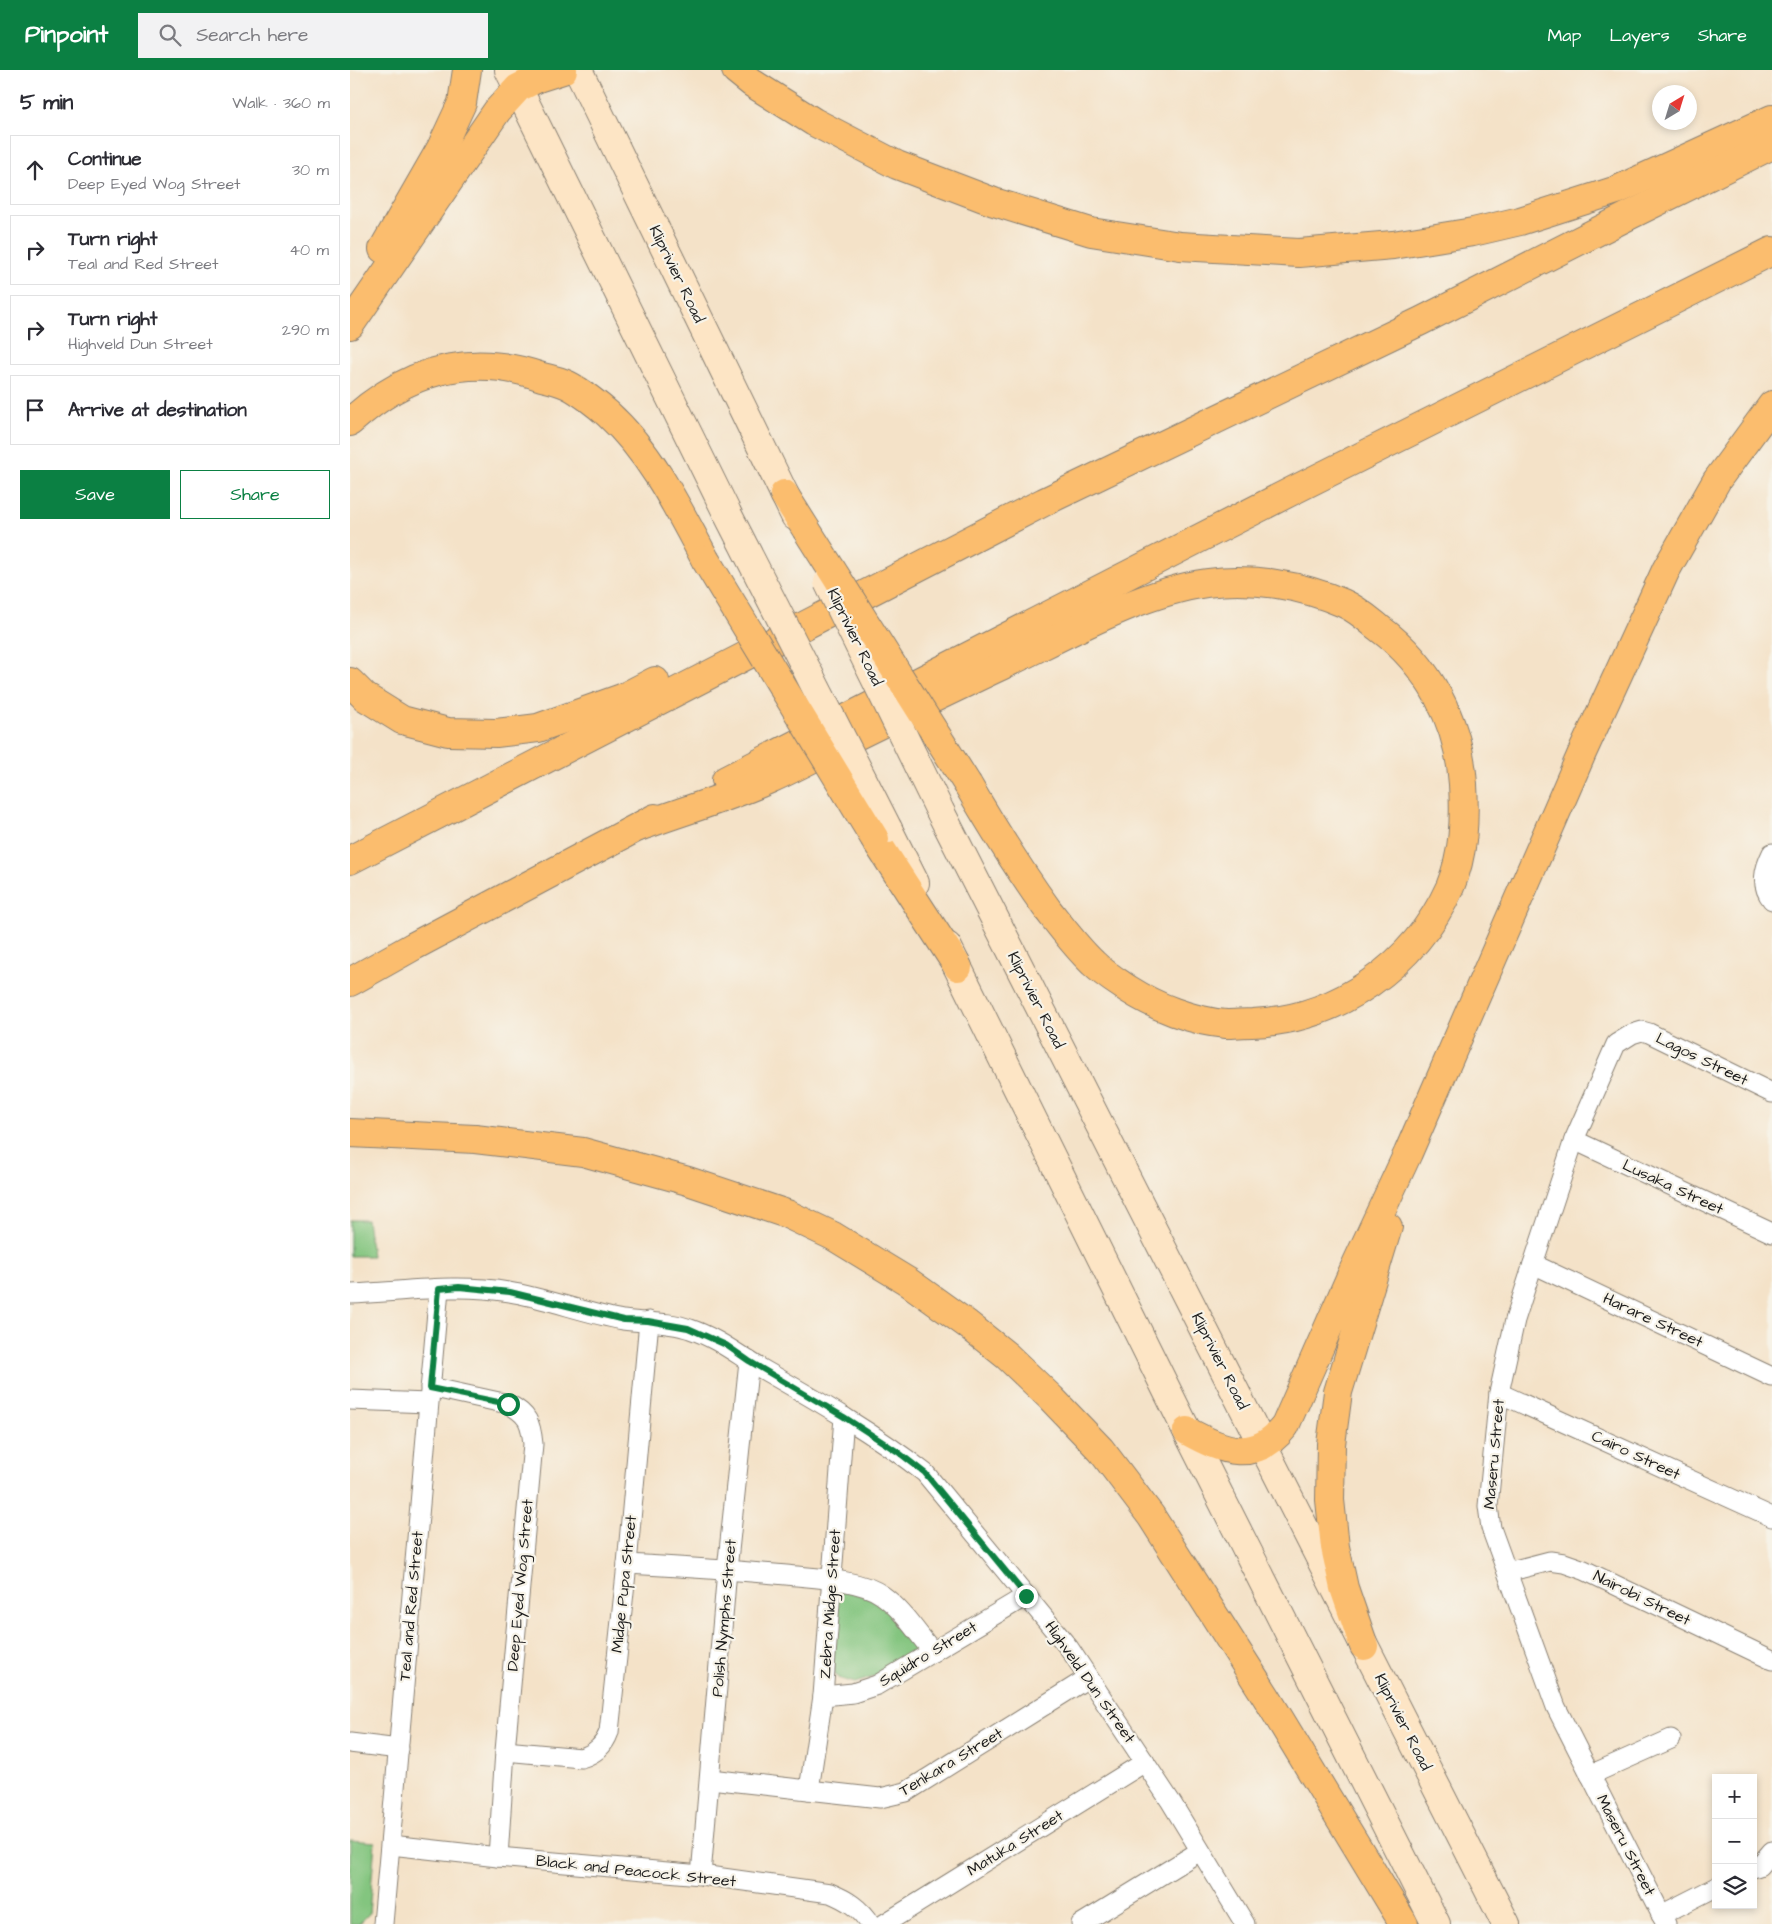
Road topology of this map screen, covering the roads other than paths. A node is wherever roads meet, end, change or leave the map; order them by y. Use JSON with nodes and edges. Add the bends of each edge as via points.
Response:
{"nodes":[{"id":1,"x":467,"y":70,"type":"edge"},
{"id":2,"x":563,"y":70,"type":"edge"},
{"id":3,"x":578,"y":70,"type":"edge"},
{"id":4,"x":736,"y":70,"type":"edge"},
{"id":5,"x":513,"y":79,"type":"edge"},
{"id":6,"x":1772,"y":119,"type":"edge"},
{"id":7,"x":1772,"y":145,"type":"edge"},
{"id":8,"x":1772,"y":251,"type":"edge"},
{"id":9,"x":350,"y":312,"type":"edge"},
{"id":10,"x":350,"y":325,"type":"edge"},
{"id":11,"x":1772,"y":405,"type":"edge"},
{"id":12,"x":350,"y":422,"type":"edge"},
{"id":13,"x":784,"y":494,"type":"joint"},
{"id":14,"x":1044,"y":502,"type":"junction"},
{"id":15,"x":804,"y":529,"type":"junction"},
{"id":16,"x":350,"y":682,"type":"edge"},
{"id":17,"x":639,"y":827,"type":"junction"},
{"id":18,"x":881,"y":834,"type":"junction"},
{"id":19,"x":1772,"y":852,"type":"edge"},
{"id":20,"x":350,"y":860,"type":"edge"},
{"id":21,"x":1769,"y":896,"type":"edge"},
{"id":22,"x":958,"y":967,"type":"joint"},
{"id":23,"x":350,"y":982,"type":"edge"},
{"id":24,"x":1632,"y":1034,"type":"joint"},
{"id":25,"x":1772,"y":1093,"type":"edge"},
{"id":26,"x":350,"y":1133,"type":"edge"},
{"id":27,"x":1574,"y":1140,"type":"junction"},
{"id":28,"x":1408,"y":1153,"type":"junction"},
{"id":29,"x":1772,"y":1234,"type":"edge"},
{"id":30,"x":1533,"y":1264,"type":"junction"},
{"id":31,"x":439,"y":1289,"type":"junction"},
{"id":32,"x":350,"y":1294,"type":"edge"},
{"id":33,"x":648,"y":1321,"type":"junction"},
{"id":34,"x":749,"y":1361,"type":"junction"},
{"id":35,"x":1772,"y":1377,"type":"edge"},
{"id":36,"x":1499,"y":1393,"type":"junction"},
{"id":37,"x":429,"y":1395,"type":"junction"},
{"id":38,"x":350,"y":1400,"type":"edge"},
{"id":39,"x":844,"y":1417,"type":"junction"},
{"id":40,"x":1187,"y":1431,"type":"junction"},
{"id":41,"x":1264,"y":1446,"type":"junction"},
{"id":42,"x":1772,"y":1517,"type":"edge"},
{"id":43,"x":627,"y":1564,"type":"junction"},
{"id":44,"x":727,"y":1570,"type":"junction"},
{"id":45,"x":1507,"y":1572,"type":"junction"},
{"id":46,"x":831,"y":1580,"type":"junction"},
{"id":47,"x":1026,"y":1596,"type":"junction"},
{"id":48,"x":1364,"y":1646,"type":"junction"},
{"id":49,"x":933,"y":1652,"type":"junction"},
{"id":50,"x":1772,"y":1660,"type":"edge"},
{"id":51,"x":1088,"y":1678,"type":"junction"},
{"id":52,"x":823,"y":1696,"type":"junction"},
{"id":53,"x":1671,"y":1739,"type":"dead end"},
{"id":54,"x":350,"y":1743,"type":"edge"},
{"id":55,"x":399,"y":1749,"type":"junction"},
{"id":56,"x":505,"y":1751,"type":"junction"},
{"id":57,"x":1146,"y":1762,"type":"junction"},
{"id":58,"x":1590,"y":1776,"type":"junction"},
{"id":59,"x":710,"y":1779,"type":"junction"},
{"id":60,"x":809,"y":1790,"type":"junction"},
{"id":61,"x":391,"y":1845,"type":"junction"},
{"id":62,"x":1200,"y":1851,"type":"junction"},
{"id":63,"x":1772,"y":1851,"type":"edge"},
{"id":64,"x":498,"y":1857,"type":"junction"},
{"id":65,"x":1757,"y":1867,"type":"edge"},
{"id":66,"x":701,"y":1875,"type":"junction"},
{"id":67,"x":1712,"y":1889,"type":"edge"},
{"id":68,"x":1663,"y":1919,"type":"edge"},
{"id":69,"x":383,"y":1924,"type":"edge"},
{"id":70,"x":870,"y":1924,"type":"edge"},
{"id":71,"x":884,"y":1924,"type":"edge"},
{"id":72,"x":1081,"y":1924,"type":"edge"},
{"id":73,"x":1245,"y":1924,"type":"edge"},
{"id":74,"x":1404,"y":1924,"type":"edge"},
{"id":75,"x":1436,"y":1924,"type":"edge"},
{"id":76,"x":1506,"y":1924,"type":"edge"}],
"edges":[{"from":1,"to":9,"type":"highway","via":[[462,103],[441,148]]},
{"from":2,"to":5,"type":"highway","via":[[538,78]]},
{"from":3,"to":13,"type":"main road","name":"Kliprivier Road"},
{"from":4,"to":6,"type":"highway","via":[[814,122],[897,165],[994,202],[1091,232],[1180,246],[1299,253],[1393,245],[1520,222],[1617,190]]},
{"from":5,"to":10,"type":"highway","via":[[497,112]]},
{"from":5,"to":18,"type":"main road","bridge":true},
{"from":7,"to":14,"type":"highway","via":[[1422,321]]},
{"from":8,"to":17,"type":"highway","via":[[1267,503]]},
{"from":11,"to":28,"type":"highway","via":[[1717,480],[1666,570],[1574,771]]},
{"from":12,"to":18,"type":"highway","bridge":true,"via":[[365,408],[420,376],[489,364],[568,385],[608,413],[668,489],[705,559]]},
{"from":13,"to":15,"type":"highway"},
{"from":14,"to":16,"type":"highway","via":[[907,552],[622,698],[538,728],[496,733],[448,732],[402,720],[365,697]]},
{"from":14,"to":20,"type":"highway"},
{"from":15,"to":17,"type":"highway","bridge":true,"via":[[968,785],[998,837],[1041,899],[1070,939],[1095,966],[1143,998],[1178,1013],[1226,1024],[1269,1022],[1302,1016],[1352,995],[1371,983],[1409,950],[1440,906],[1451,884],[1465,816],[1461,758],[1456,736],[1426,675],[1392,637],[1344,604],[1293,586],[1252,581],[1207,583],[1171,591],[1119,610],[952,689],[768,780]]},
{"from":15,"to":41,"type":"main road","name":"Kliprivier Road","bridge":true,"via":[[941,813]]},
{"from":17,"to":23,"type":"highway"},
{"from":18,"to":22,"type":"highway"},
{"from":19,"to":21,"type":"street","via":[[1765,872]]},
{"from":22,"to":40,"type":"main road"},
{"from":24,"to":25,"type":"street","name":"Lagos Street","via":[[1649,1033]]},
{"from":24,"to":27,"type":"street","name":"Maseru Street","via":[[1616,1044]]},
{"from":26,"to":74,"type":"highway","via":[[475,1139],[583,1152],[697,1184],[788,1214],[833,1236],[907,1281],[967,1324],[1007,1356],[1101,1450],[1151,1516],[1267,1698]]},
{"from":27,"to":29,"type":"street","name":"Lusaka Street"},
{"from":27,"to":30,"type":"street","name":"Maseru Street"},
{"from":28,"to":41,"type":"highway","via":[[1292,1413],[1277,1436]]},
{"from":28,"to":48,"type":"highway","via":[[1338,1392],[1331,1444],[1330,1500],[1336,1546],[1344,1588]]},
{"from":30,"to":35,"type":"street","name":"Harare Street"},
{"from":30,"to":36,"type":"street","name":"Maseru Street","via":[[1515,1320]]},
{"from":31,"to":32,"type":"street","name":"Highveld Dun Street"},
{"from":31,"to":33,"type":"street","name":"Highveld Dun Street","via":[[459,1287],[510,1292],[624,1320]]},
{"from":31,"to":37,"type":"street","name":"Teal and Red Street"},
{"from":33,"to":34,"type":"street","name":"Highveld Dun Street","via":[[688,1328],[726,1345]]},
{"from":33,"to":43,"type":"street","name":"Midge Pupa Street"},
{"from":34,"to":39,"type":"street","name":"Highveld Dun Street"},
{"from":34,"to":44,"type":"street","name":"Polish Nymphs Street"},
{"from":36,"to":42,"type":"street","name":"Cairo Street"},
{"from":36,"to":45,"type":"street","name":"Maseru Street","via":[[1488,1506],[1491,1528]]},
{"from":37,"to":38,"type":"street","name":"Deep Eyed Wog Street"},
{"from":37,"to":55,"type":"street","name":"Teal and Red Street"},
{"from":37,"to":56,"type":"street","name":"Deep Eyed Wog Street","via":[[508,1404],[526,1416],[531,1426],[533,1444]]},
{"from":39,"to":46,"type":"street","name":"Zebra Midge Street"},
{"from":39,"to":47,"type":"street","name":"Highveld Dun Street","via":[[925,1473]]},
{"from":40,"to":41,"type":"highway","via":[[1224,1448],[1238,1450]]},
{"from":40,"to":75,"type":"main road"},
{"from":41,"to":48,"type":"main road","name":"Kliprivier Road"},
{"from":43,"to":44,"type":"street"},
{"from":43,"to":56,"type":"street","name":"Midge Pupa Street","via":[[606,1741],[590,1755],[581,1758]]},
{"from":44,"to":46,"type":"street"},
{"from":44,"to":59,"type":"street","name":"Polish Nymphs Street"},
{"from":45,"to":50,"type":"street","name":"Nairobi Street","via":[[1550,1562],[1564,1563]]},
{"from":45,"to":58,"type":"street","name":"Maseru Street","via":[[1556,1707]]},
{"from":46,"to":49,"type":"street","via":[[871,1588],[882,1594]]},
{"from":46,"to":52,"type":"street","name":"Zebra Midge Street"},
{"from":47,"to":49,"type":"street","name":"Squidro Street"},
{"from":47,"to":51,"type":"street","name":"Highveld Dun Street","via":[[1069,1648]]},
{"from":48,"to":76,"type":"main road","name":"Kliprivier Road"},
{"from":49,"to":52,"type":"street","name":"Squidro Street","via":[[877,1685],[853,1693]]},
{"from":51,"to":57,"type":"street","name":"Highveld Dun Street"},
{"from":51,"to":60,"type":"street","name":"Tenkara Street","via":[[906,1792],[880,1798]]},
{"from":52,"to":60,"type":"street","name":"Zebra Midge Street"},
{"from":53,"to":58,"type":"street"},
{"from":54,"to":55,"type":"street"},
{"from":55,"to":61,"type":"street","name":"Teal and Red Street"},
{"from":56,"to":64,"type":"street","name":"Deep Eyed Wog Street"},
{"from":57,"to":62,"type":"street","name":"Highveld Dun Street"},
{"from":57,"to":71,"type":"street","name":"Matuka Street"},
{"from":58,"to":68,"type":"street","name":"Maseru Street"},
{"from":59,"to":60,"type":"street","name":"Tenkara Street"},
{"from":59,"to":66,"type":"street","name":"Polish Nymphs Street"},
{"from":61,"to":64,"type":"street","name":"Black and Peacock Street"},
{"from":61,"to":69,"type":"street","name":"Teal and Red Street"},
{"from":62,"to":72,"type":"street"},
{"from":62,"to":73,"type":"street","name":"Highveld Dun Street"},
{"from":63,"to":65,"type":"street"},
{"from":64,"to":66,"type":"street","name":"Black and Peacock Street"},
{"from":66,"to":70,"type":"street","name":"Black and Peacock Street","via":[[830,1894],[846,1900]]},
{"from":67,"to":68,"type":"street"}]}
